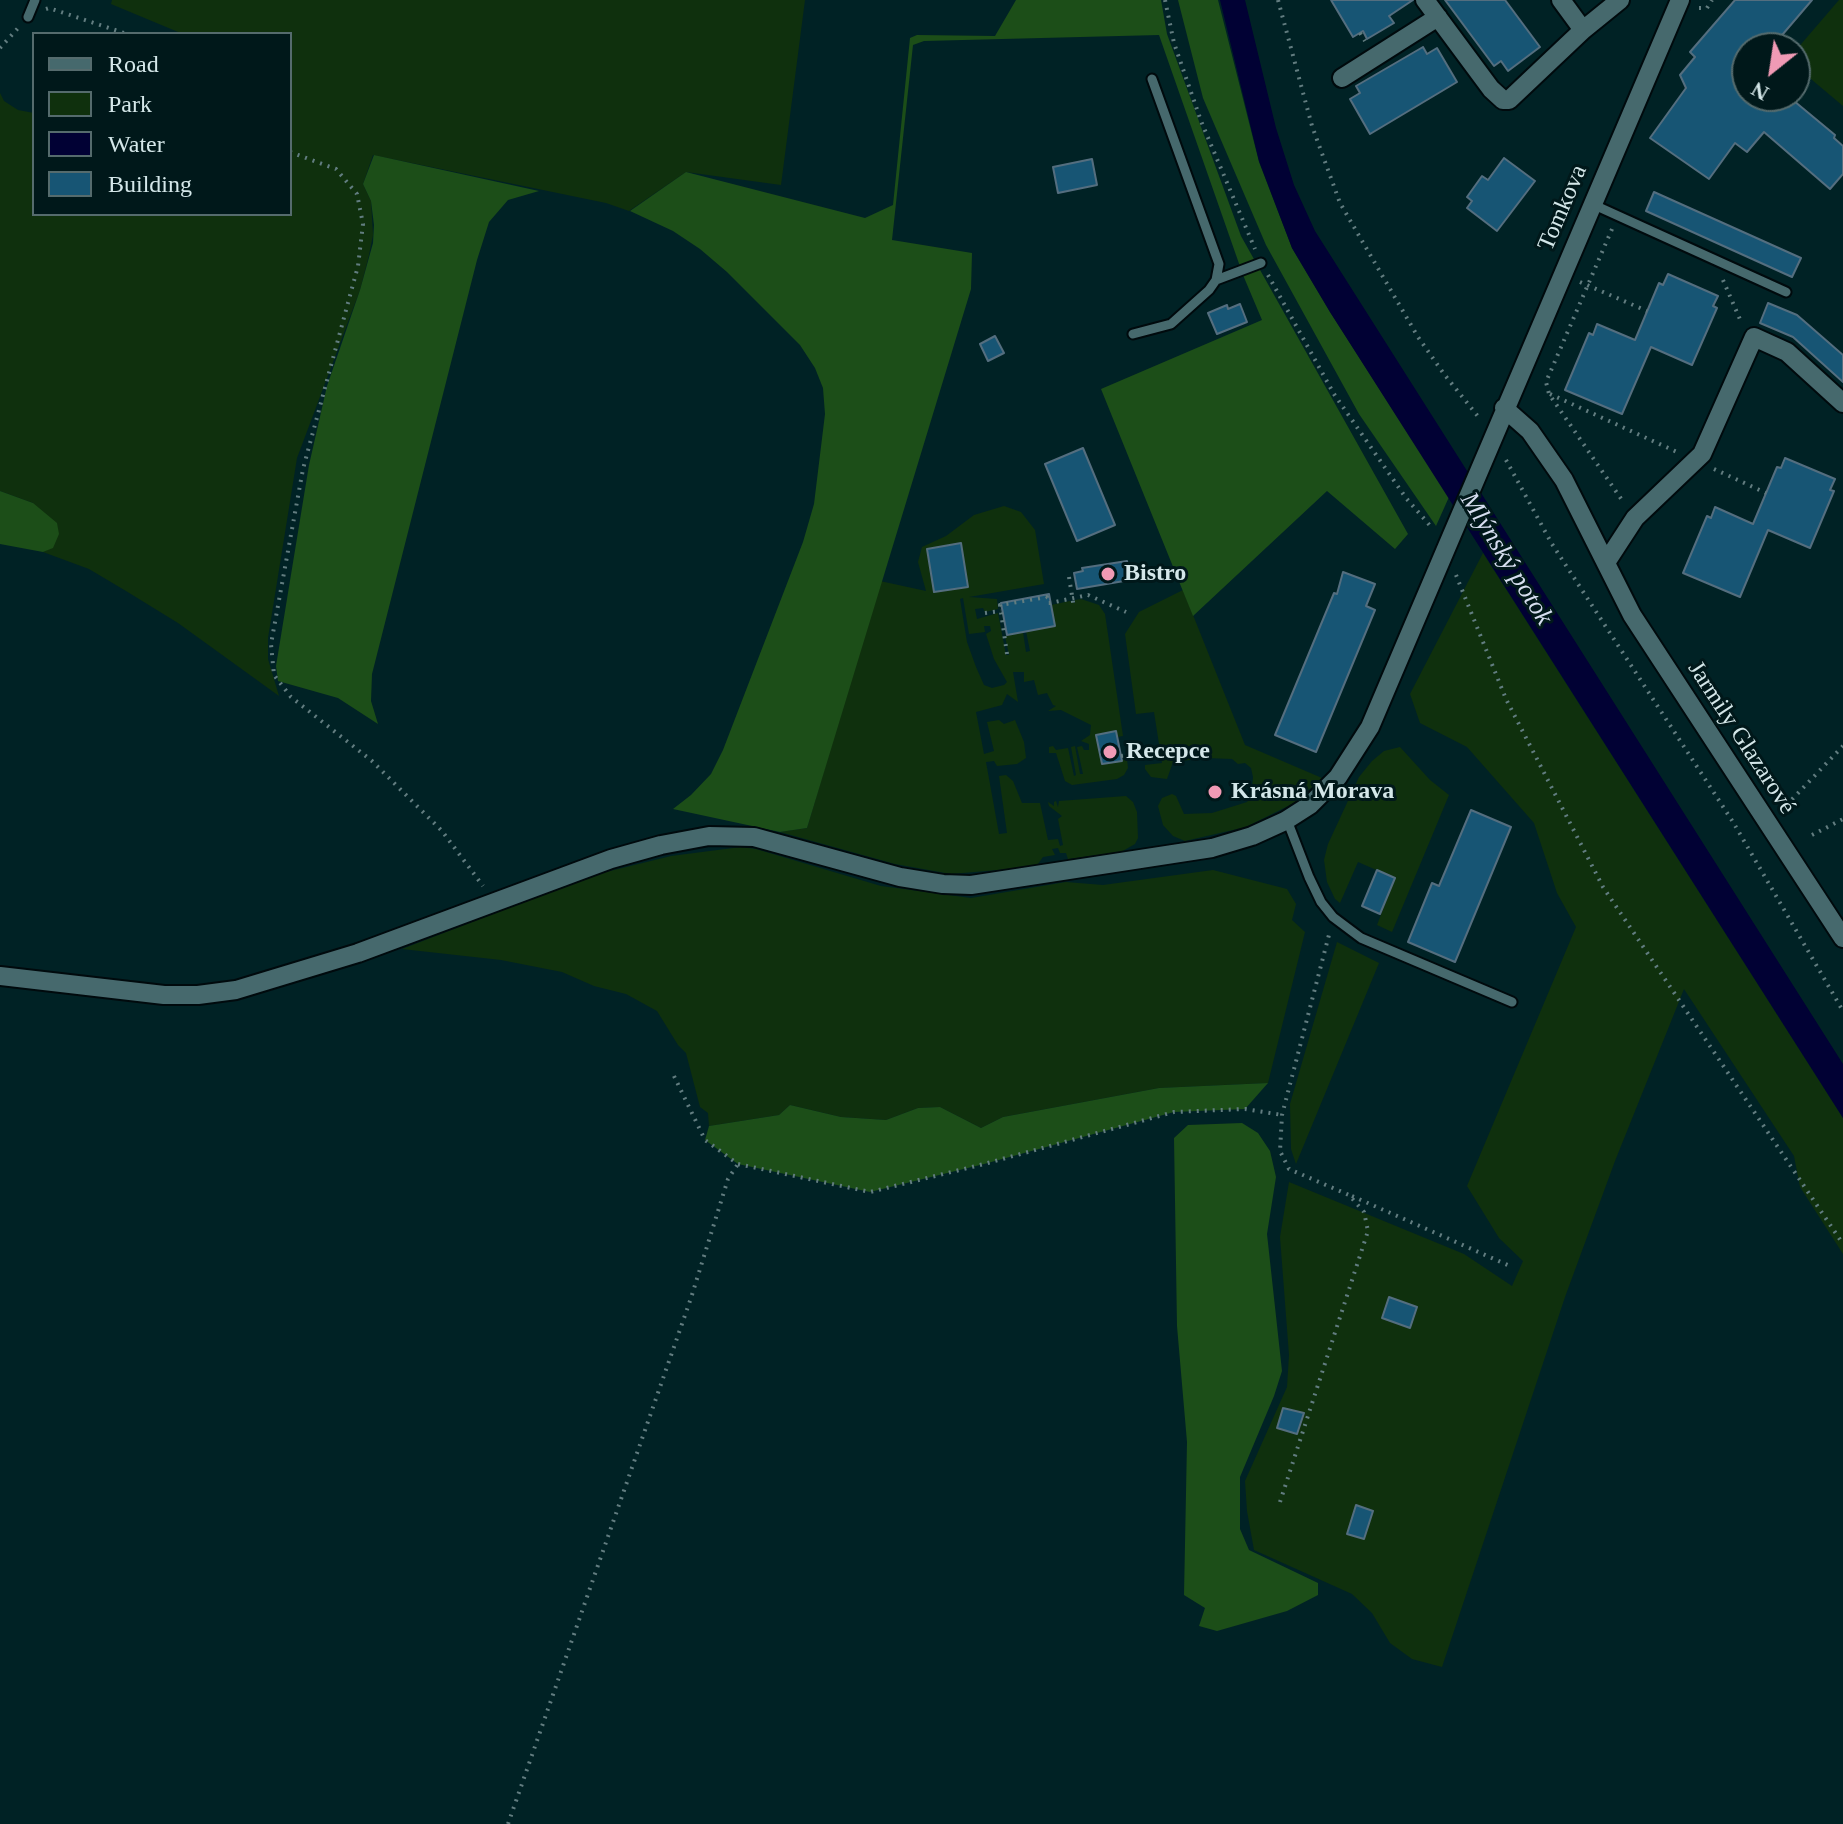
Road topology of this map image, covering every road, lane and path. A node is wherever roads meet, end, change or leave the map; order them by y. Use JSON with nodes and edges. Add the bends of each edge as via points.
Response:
{"nodes":[{"id":1,"x":35,"y":0,"type":"edge"},
{"id":2,"x":1165,"y":0,"type":"edge"},
{"id":3,"x":1278,"y":0,"type":"edge"},
{"id":4,"x":1425,"y":0,"type":"edge"},
{"id":5,"x":1561,"y":0,"type":"edge"},
{"id":6,"x":1620,"y":0,"type":"edge"},
{"id":7,"x":1676,"y":1,"type":"edge"},
{"id":8,"x":28,"y":17,"type":"junction"},
{"id":9,"x":1438,"y":17,"type":"junction"},
{"id":10,"x":1583,"y":30,"type":"junction"},
{"id":11,"x":121,"y":32,"type":"edge"},
{"id":12,"x":0,"y":48,"type":"edge"},
{"id":13,"x":1342,"y":78,"type":"dead end"},
{"id":14,"x":1152,"y":79,"type":"dead end"},
{"id":15,"x":292,"y":153,"type":"edge"},
{"id":16,"x":1592,"y":204,"type":"junction"},
{"id":17,"x":1614,"y":225,"type":"dead end"},
{"id":18,"x":1261,"y":263,"type":"junction"},
{"id":19,"x":1561,"y":273,"type":"junction"},
{"id":20,"x":1709,"y":274,"type":"dead end"},
{"id":21,"x":1216,"y":280,"type":"junction"},
{"id":22,"x":1588,"y":285,"type":"junction"},
{"id":23,"x":1786,"y":292,"type":"dead end"},
{"id":24,"x":1647,"y":311,"type":"dead end"},
{"id":25,"x":1133,"y":334,"type":"dead end"},
{"id":26,"x":1751,"y":344,"type":"junction"},
{"id":27,"x":1549,"y":394,"type":"junction"},
{"id":28,"x":1843,"y":403,"type":"edge"},
{"id":29,"x":1504,"y":408,"type":"junction"},
{"id":30,"x":1489,"y":430,"type":"junction"},
{"id":31,"x":1502,"y":455,"type":"dead end"},
{"id":32,"x":1695,"y":461,"type":"junction"},
{"id":33,"x":1766,"y":493,"type":"dead end"},
{"id":34,"x":1635,"y":518,"type":"junction"},
{"id":35,"x":1446,"y":544,"type":"junction"},
{"id":36,"x":1607,"y":561,"type":"junction"},
{"id":37,"x":1069,"y":577,"type":"dead end"},
{"id":38,"x":1072,"y":598,"type":"junction"},
{"id":39,"x":1074,"y":608,"type":"dead end"},
{"id":40,"x":1001,"y":611,"type":"junction"},
{"id":41,"x":1126,"y":612,"type":"dead end"},
{"id":42,"x":985,"y":613,"type":"dead end"},
{"id":43,"x":1007,"y":654,"type":"dead end"},
{"id":44,"x":1843,"y":746,"type":"edge"},
{"id":45,"x":1135,"y":754,"type":"dead end"},
{"id":46,"x":1121,"y":756,"type":"dead end"},
{"id":47,"x":1843,"y":819,"type":"edge"},
{"id":48,"x":1287,"y":820,"type":"junction"},
{"id":49,"x":1769,"y":824,"type":"junction"},
{"id":50,"x":1812,"y":835,"type":"dead end"},
{"id":51,"x":491,"y":902,"type":"junction"},
{"id":52,"x":1333,"y":917,"type":"junction"},
{"id":53,"x":1843,"y":938,"type":"edge"},
{"id":54,"x":0,"y":976,"type":"edge"},
{"id":55,"x":1512,"y":1002,"type":"dead end"},
{"id":56,"x":1843,"y":1011,"type":"edge"},
{"id":57,"x":674,"y":1076,"type":"dead end"},
{"id":58,"x":1282,"y":1115,"type":"junction"},
{"id":59,"x":738,"y":1164,"type":"junction"},
{"id":60,"x":1349,"y":1195,"type":"junction"},
{"id":61,"x":1843,"y":1244,"type":"edge"},
{"id":62,"x":1510,"y":1266,"type":"dead end"},
{"id":63,"x":1280,"y":1502,"type":"dead end"},
{"id":64,"x":508,"y":1824,"type":"edge"}],
"edges":[{"from":1,"to":8,"type":"lane"},
{"from":2,"to":18,"type":"path","via":[[1201,121]]},
{"from":3,"to":30,"type":"path","via":[[1312,126],[1340,203],[1418,337]]},
{"from":4,"to":9,"type":"street"},
{"from":5,"to":10,"type":"street"},
{"from":6,"to":10,"type":"street"},
{"from":7,"to":16,"type":"street","name":"Tomkova"},
{"from":8,"to":11,"type":"path","via":[[49,8]]},
{"from":8,"to":12,"type":"path"},
{"from":9,"to":10,"type":"street","via":[[1503,100],[1515,98]]},
{"from":9,"to":13,"type":"street"},
{"from":14,"to":21,"type":"lane","via":[[1219,264]]},
{"from":15,"to":51,"type":"path","via":[[336,169],[357,194],[363,224],[358,266],[303,469],[271,644],[274,675],[291,697],[372,761],[442,831]]},
{"from":16,"to":19,"type":"street","name":"Tomkova"},
{"from":16,"to":23,"type":"lane"},
{"from":17,"to":22,"type":"path"},
{"from":18,"to":21,"type":"lane"},
{"from":18,"to":35,"type":"path","via":[[1334,394],[1406,498]]},
{"from":19,"to":22,"type":"path"},
{"from":19,"to":29,"type":"street","name":"Tomkova"},
{"from":20,"to":26,"type":"path","via":[[1723,280]]},
{"from":21,"to":25,"type":"lane","via":[[1171,324]]},
{"from":22,"to":24,"type":"path"},
{"from":22,"to":27,"type":"path","via":[[1546,382]]},
{"from":26,"to":28,"type":"street","via":[[1754,337],[1787,352]]},
{"from":26,"to":32,"type":"street"},
{"from":27,"to":32,"type":"path"},
{"from":27,"to":34,"type":"path"},
{"from":29,"to":30,"type":"street","name":"Tomkova"},
{"from":29,"to":36,"type":"street","name":"Jarmily Glazarové","via":[[1541,445]]},
{"from":30,"to":35,"type":"street","name":"Tomkova"},
{"from":31,"to":56,"type":"path","via":[[1552,544],[1733,822]]},
{"from":32,"to":33,"type":"path"},
{"from":32,"to":34,"type":"street"},
{"from":34,"to":36,"type":"street"},
{"from":35,"to":48,"type":"street","name":"Tomkova","via":[[1357,751],[1325,791]]},
{"from":35,"to":61,"type":"path","via":[[1506,699],[1603,887]]},
{"from":36,"to":49,"type":"street","name":"Jarmily Glazarové","via":[[1632,615]]},
{"from":37,"to":38,"type":"path"},
{"from":38,"to":39,"type":"path"},
{"from":38,"to":40,"type":"path","via":[[1001,605]]},
{"from":38,"to":41,"type":"path","via":[[1094,596]]},
{"from":40,"to":42,"type":"path"},
{"from":40,"to":43,"type":"path"},
{"from":44,"to":49,"type":"path"},
{"from":45,"to":46,"type":"path"},
{"from":47,"to":50,"type":"path"},
{"from":48,"to":51,"type":"street","name":"Tomkova","via":[[1212,848],[971,885],[900,877],[754,837],[709,836],[631,853]]},
{"from":48,"to":52,"type":"lane","via":[[1309,877]]},
{"from":49,"to":53,"type":"street","name":"Jarmily Glazarové"},
{"from":51,"to":54,"type":"street","name":"Tomkova","via":[[320,966],[218,993],[152,994]]},
{"from":52,"to":55,"type":"lane","via":[[1361,938]]},
{"from":52,"to":58,"type":"path"},
{"from":57,"to":59,"type":"path","via":[[705,1140]]},
{"from":58,"to":59,"type":"path","via":[[1245,1109],[1174,1112],[870,1192]]},
{"from":58,"to":60,"type":"path","via":[[1280,1151],[1289,1169]]},
{"from":59,"to":64,"type":"path","via":[[728,1179]]},
{"from":60,"to":62,"type":"path"},
{"from":60,"to":63,"type":"path","via":[[1364,1212],[1368,1231]]}]}
